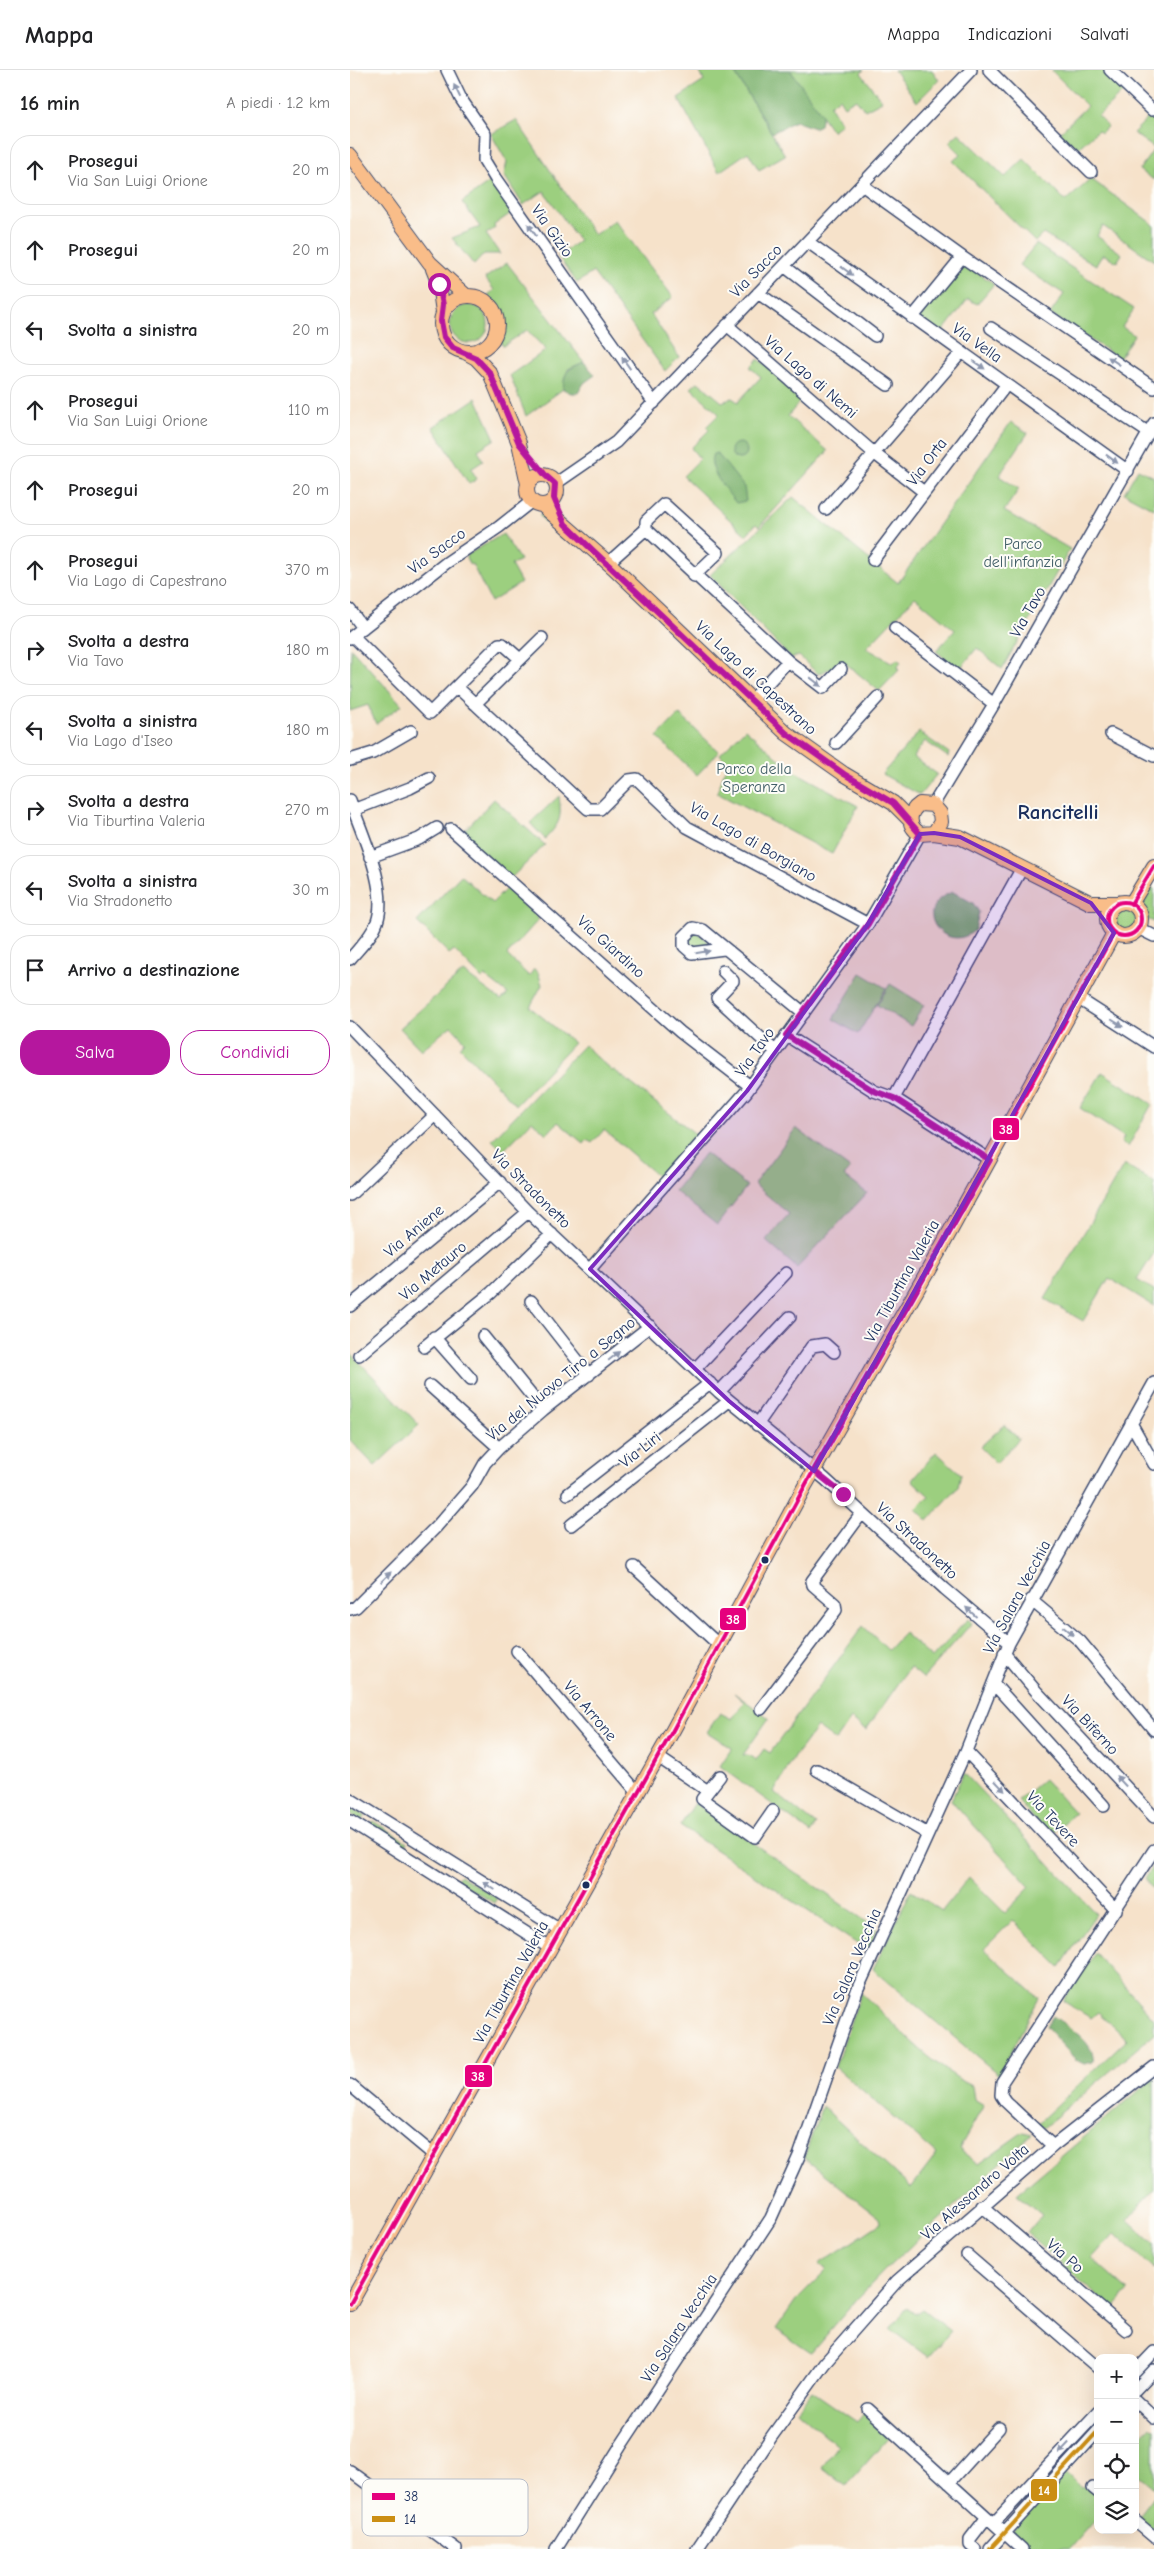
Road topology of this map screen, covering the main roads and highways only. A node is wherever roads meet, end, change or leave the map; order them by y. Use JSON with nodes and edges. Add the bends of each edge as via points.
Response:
{"nodes":[{"id":1,"x":350,"y":155,"type":"edge"},
{"id":2,"x":430,"y":263,"type":"junction"},
{"id":3,"x":466,"y":296,"type":"junction"},
{"id":4,"x":443,"y":312,"type":"junction"},
{"id":5,"x":490,"y":342,"type":"junction"},
{"id":6,"x":465,"y":352,"type":"junction"},
{"id":7,"x":490,"y":373,"type":"junction"},
{"id":8,"x":519,"y":443,"type":"junction"},
{"id":9,"x":528,"y":484,"type":"junction"},
{"id":10,"x":546,"y":493,"type":"junction"},
{"id":11,"x":893,"y":803,"type":"junction"},
{"id":12,"x":916,"y":807,"type":"junction"},
{"id":13,"x":942,"y":818,"type":"junction"},
{"id":14,"x":910,"y":820,"type":"junction"},
{"id":15,"x":927,"y":833,"type":"junction"},
{"id":16,"x":960,"y":837,"type":"junction"},
{"id":17,"x":1154,"y":866,"type":"edge"},
{"id":18,"x":1091,"y":903,"type":"junction"},
{"id":19,"x":1126,"y":904,"type":"junction"},
{"id":20,"x":1112,"y":930,"type":"junction"},
{"id":21,"x":350,"y":2304,"type":"edge"}],
"edges":[{"from":1,"to":2,"type":"main road"},
{"from":2,"to":3,"type":"main road"},
{"from":2,"to":4,"type":"main road","via":[[439,284]]},
{"from":3,"to":4,"type":"main road","via":[[456,299]]},
{"from":3,"to":5,"type":"main road","via":[[479,298],[493,309],[497,326]]},
{"from":4,"to":6,"type":"main road","via":[[444,337],[453,348]]},
{"from":5,"to":6,"type":"main road","via":[[483,348]]},
{"from":5,"to":7,"type":"main road"},
{"from":6,"to":7,"type":"main road"},
{"from":7,"to":8,"type":"main road"},
{"from":8,"to":9,"type":"main road"},
{"from":8,"to":10,"type":"main road","name":"Via Lago di Capestrano"},
{"from":9,"to":10,"type":"main road","via":[[528,493]]},
{"from":9,"to":10,"type":"main road","via":[[534,478]]},
{"from":10,"to":11,"type":"main road","name":"Via Lago di Capestrano","via":[[565,524],[751,701],[812,753]]},
{"from":11,"to":12,"type":"main road","name":"Via Lago di Capestrano"},
{"from":11,"to":14,"type":"main road","name":"Via Lago di Capestrano"},
{"from":12,"to":13,"type":"main road","via":[[924,803],[933,805]]},
{"from":12,"to":14,"type":"main road"},
{"from":13,"to":15,"type":"main road","via":[[940,826]]},
{"from":13,"to":16,"type":"main road"},
{"from":14,"to":15,"type":"main road","via":[[913,828]]},
{"from":15,"to":16,"type":"main road"},
{"from":16,"to":18,"type":"main road"},
{"from":17,"to":19,"type":"main road"},
{"from":18,"to":19,"type":"main road"},
{"from":18,"to":20,"type":"main road"},
{"from":19,"to":20,"type":"main road","via":[[1108,912]]},
{"from":19,"to":20,"type":"main road","via":[[1140,914],[1138,928],[1128,936]]},
{"from":20,"to":21,"type":"main road","name":"Via Tiburtina Valeria","via":[[1079,999],[990,1160]]}]}
